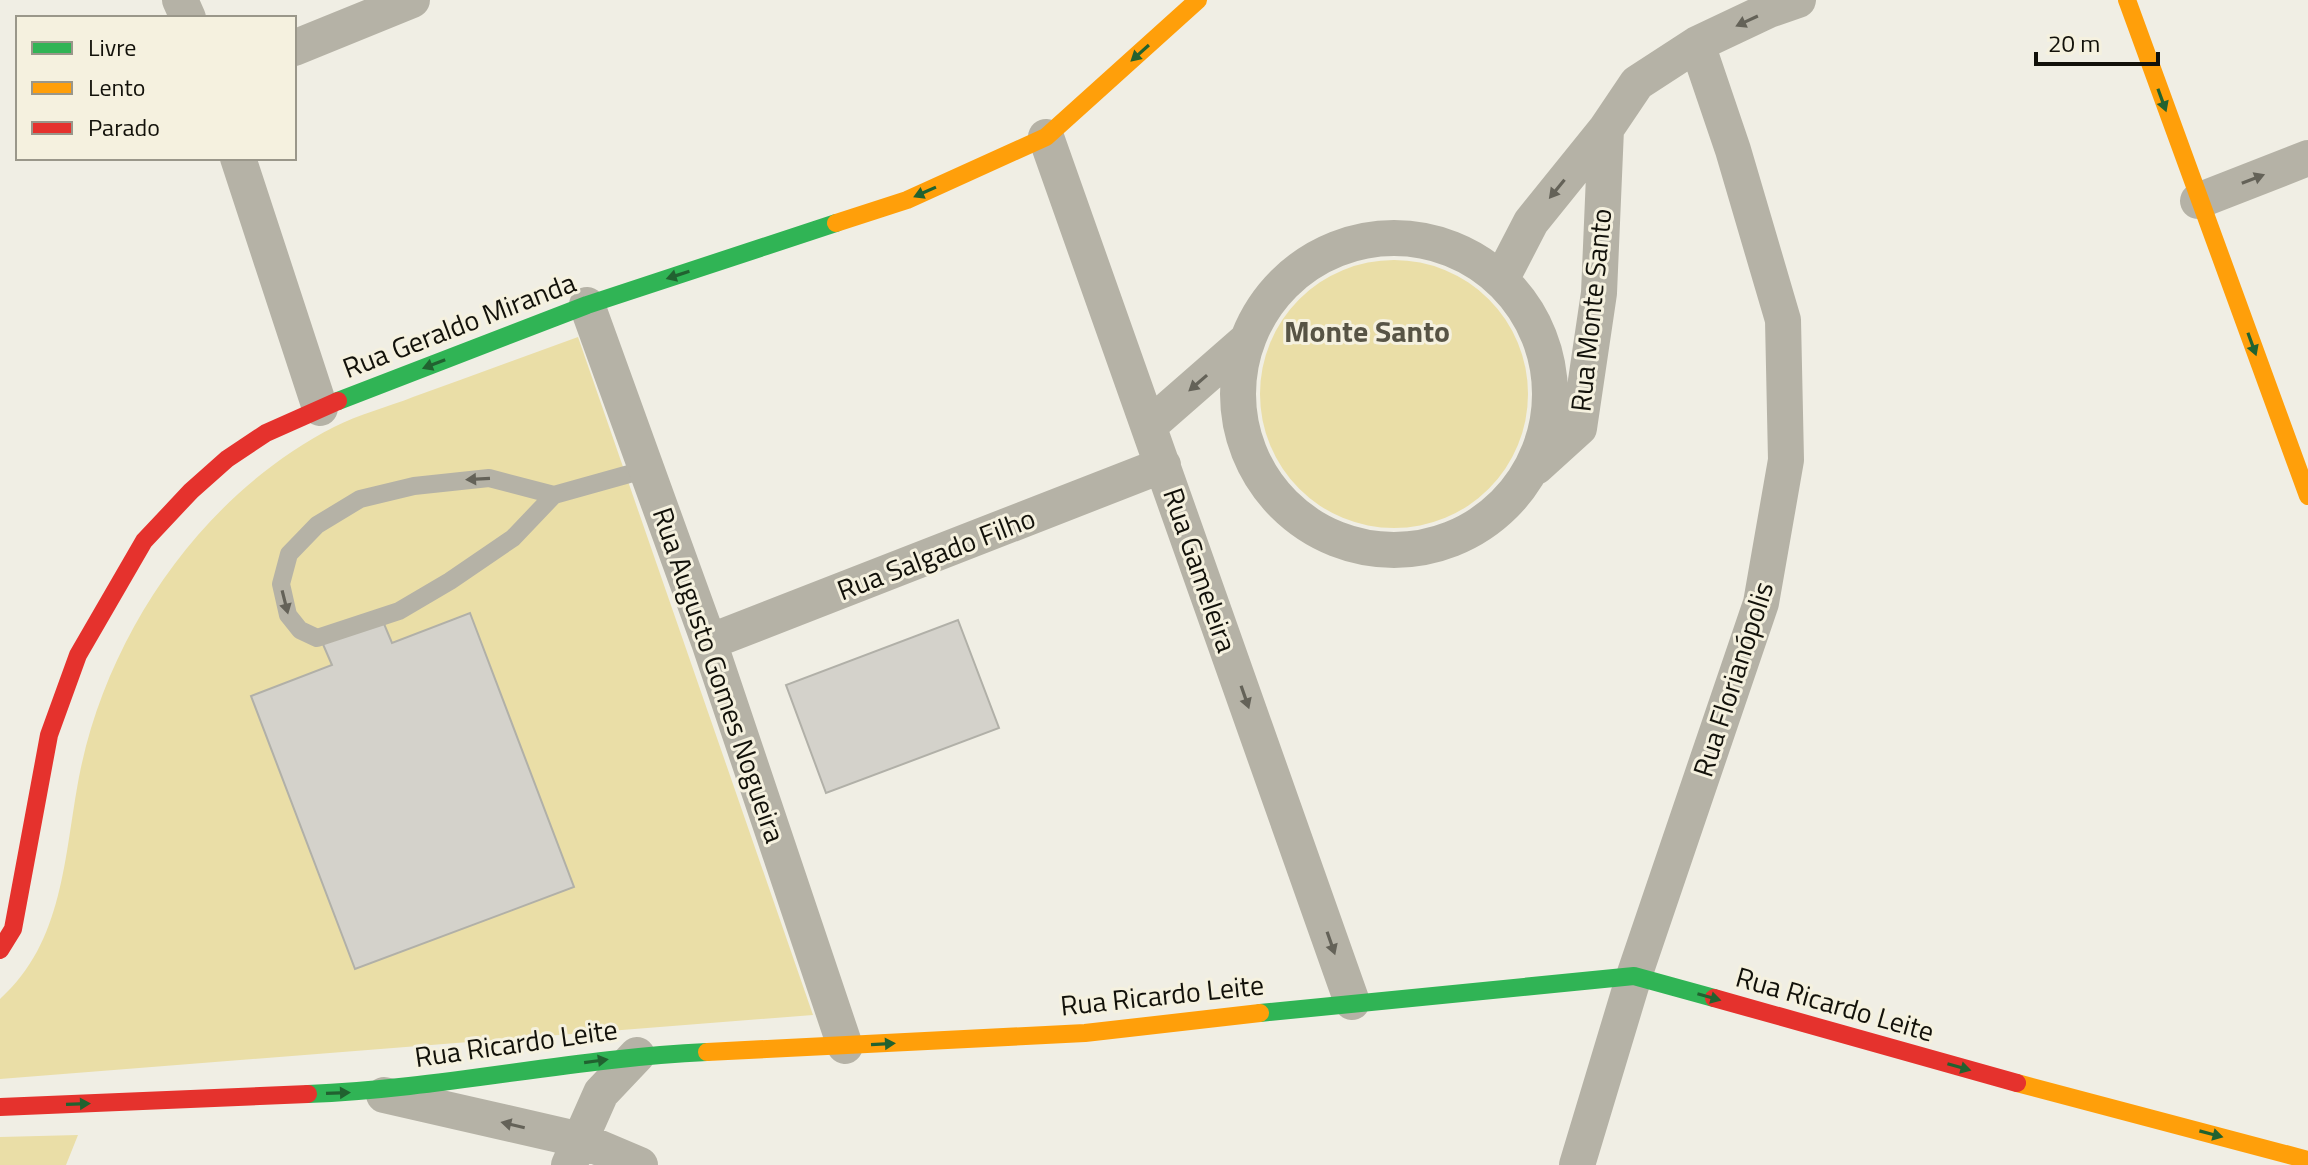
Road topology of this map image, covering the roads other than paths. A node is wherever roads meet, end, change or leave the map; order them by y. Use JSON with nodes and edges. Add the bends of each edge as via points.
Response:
{"nodes":[{"id":1,"x":412,"y":0,"type":"edge"},
{"id":2,"x":1198,"y":0,"type":"edge"},
{"id":3,"x":1798,"y":0,"type":"edge"},
{"id":4,"x":2127,"y":0,"type":"edge"},
{"id":5,"x":1697,"y":44,"type":"junction"},
{"id":6,"x":296,"y":47,"type":"edge"},
{"id":7,"x":1606,"y":129,"type":"junction"},
{"id":8,"x":1046,"y":137,"type":"junction"},
{"id":9,"x":2308,"y":158,"type":"edge"},
{"id":10,"x":239,"y":160,"type":"edge"},
{"id":11,"x":2198,"y":201,"type":"junction"},
{"id":12,"x":1501,"y":280,"type":"junction"},
{"id":13,"x":587,"y":305,"type":"junction"},
{"id":14,"x":1246,"y":341,"type":"junction"},
{"id":15,"x":320,"y":408,"type":"junction"},
{"id":16,"x":1150,"y":425,"type":"junction"},
{"id":17,"x":1163,"y":465,"type":"junction"},
{"id":18,"x":647,"y":469,"type":"junction"},
{"id":19,"x":1532,"y":471,"type":"junction"},
{"id":20,"x":554,"y":495,"type":"junction"},
{"id":21,"x":2308,"y":496,"type":"edge"},
{"id":22,"x":709,"y":642,"type":"junction"},
{"id":23,"x":0,"y":950,"type":"edge"},
{"id":24,"x":1634,"y":976,"type":"junction"},
{"id":25,"x":1352,"y":1002,"type":"junction"},
{"id":26,"x":845,"y":1046,"type":"junction"},
{"id":27,"x":637,"y":1055,"type":"junction"},
{"id":28,"x":369,"y":1092,"type":"junction"},
{"id":29,"x":0,"y":1107,"type":"edge"},
{"id":30,"x":575,"y":1153,"type":"edge"},
{"id":31,"x":2308,"y":1160,"type":"edge"},
{"id":32,"x":640,"y":1165,"type":"edge"},
{"id":33,"x":1577,"y":1165,"type":"edge"}],
"edges":[{"from":1,"to":6,"type":"street"},
{"from":2,"to":8,"type":"street","name":"Rua Geraldo Miranda","one_way":true},
{"from":3,"to":5,"type":"street","name":"Rua Monte Santo","one_way":true},
{"from":4,"to":11,"type":"street","one_way":true},
{"from":5,"to":7,"type":"street","name":"Rua Monte Santo","via":[[1637,83]]},
{"from":5,"to":24,"type":"street","name":"Rua Florianópolis","via":[[1783,320],[1786,460],[1761,603]]},
{"from":7,"to":12,"type":"street","name":"Rua Monte Santo","one_way":true,"via":[[1531,222]]},
{"from":7,"to":19,"type":"street","name":"Rua Monte Santo","via":[[1599,293],[1579,428]]},
{"from":8,"to":13,"type":"street","name":"Rua Geraldo Miranda","one_way":true,"via":[[907,200]]},
{"from":8,"to":16,"type":"street","name":"Rua Gameleira"},
{"from":11,"to":9,"type":"street","one_way":true},
{"from":10,"to":15,"type":"street"},
{"from":11,"to":21,"type":"street","one_way":true},
{"from":12,"to":14,"type":"street","via":[[1446,247],[1408,238],[1357,241],[1310,261],[1291,278],[1272,296]]},
{"from":12,"to":19,"type":"street","via":[[1532,321],[1549,370],[1548,422]]},
{"from":13,"to":15,"type":"street","name":"Rua Geraldo Miranda","one_way":true},
{"from":13,"to":18,"type":"street","name":"Rua Augusto Gomes Nogueira"},
{"from":14,"to":16,"type":"street","one_way":true},
{"from":14,"to":19,"type":"street","via":[[1238,392],[1246,443],[1269,489],[1307,525],[1354,546],[1406,551],[1444,542],[1499,511]]},
{"from":15,"to":23,"type":"street","name":"Rua Geraldo Miranda","via":[[266,433],[191,491],[144,541],[111,595],[78,655],[49,735],[13,929]]},
{"from":16,"to":17,"type":"street","name":"Rua Gameleira"},
{"from":17,"to":22,"type":"street","name":"Rua Salgado Filho"},
{"from":17,"to":25,"type":"street","name":"Rua Gameleira","one_way":true},
{"from":18,"to":20,"type":"lane"},
{"from":18,"to":22,"type":"street","name":"Rua Augusto Gomes Nogueira"},
{"from":20,"to":20,"type":"lane","one_way":true,"via":[[489,478],[414,486],[360,499],[317,525],[289,554],[281,584],[288,615],[300,630],[317,638],[399,611],[513,538]]},
{"from":22,"to":26,"type":"street","name":"Rua Augusto Gomes Nogueira"},
{"from":24,"to":25,"type":"street","name":"Rua Ricardo Leite"},
{"from":24,"to":31,"type":"street","name":"Rua Ricardo Leite","one_way":true},
{"from":24,"to":33,"type":"street","name":"Rua Florianópolis"},
{"from":26,"to":25,"type":"street","name":"Rua Ricardo Leite","one_way":true,"via":[[1085,1033]]},
{"from":26,"to":27,"type":"street","name":"Rua Ricardo Leite"},
{"from":28,"to":27,"type":"street","name":"Rua Ricardo Leite","one_way":true},
{"from":27,"to":30,"type":"street","via":[[601,1093]]},
{"from":29,"to":28,"type":"street","name":"Rua Ricardo Leite","one_way":true},
{"from":30,"to":28,"type":"street","one_way":true},
{"from":30,"to":32,"type":"street"}]}
